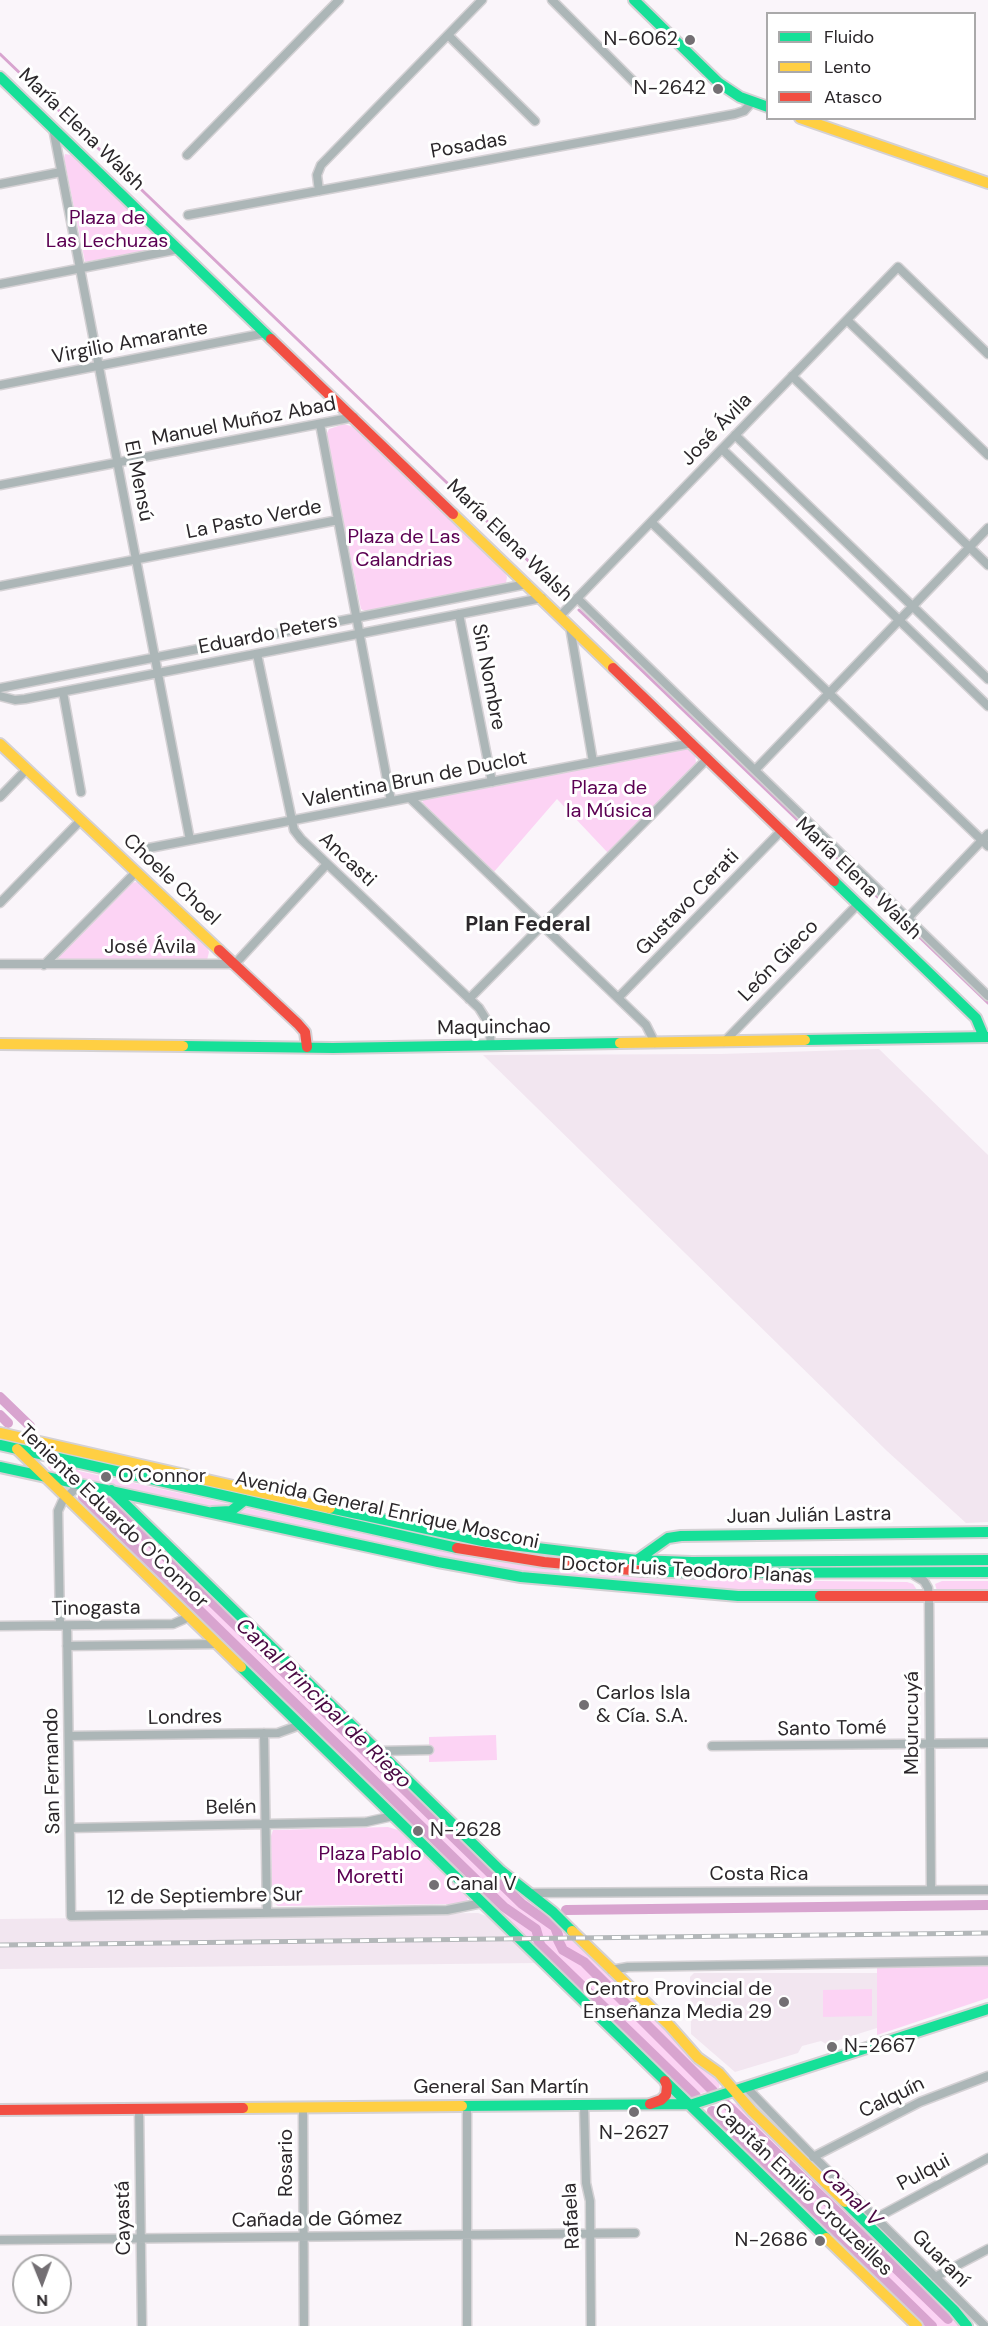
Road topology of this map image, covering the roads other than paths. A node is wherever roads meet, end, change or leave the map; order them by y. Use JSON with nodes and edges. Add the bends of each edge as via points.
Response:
{"nodes":[{"id":1,"x":339,"y":0,"type":"edge"},
{"id":2,"x":482,"y":0,"type":"edge"},
{"id":3,"x":552,"y":0,"type":"edge"},
{"id":4,"x":634,"y":0,"type":"edge"},
{"id":5,"x":448,"y":35,"type":"junction"},
{"id":6,"x":1,"y":80,"type":"edge"},
{"id":7,"x":636,"y":84,"type":"dead end"},
{"id":8,"x":752,"y":102,"type":"junction"},
{"id":9,"x":766,"y":107,"type":"edge"},
{"id":10,"x":535,"y":120,"type":"dead end"},
{"id":11,"x":806,"y":120,"type":"edge"},
{"id":12,"x":53,"y":128,"type":"junction"},
{"id":13,"x":187,"y":155,"type":"dead end"},
{"id":14,"x":61,"y":172,"type":"junction"},
{"id":15,"x":988,"y":183,"type":"edge"},
{"id":16,"x":0,"y":184,"type":"edge"},
{"id":17,"x":319,"y":191,"type":"junction"},
{"id":18,"x":188,"y":215,"type":"dead end"},
{"id":19,"x":179,"y":249,"type":"junction"},
{"id":20,"x":80,"y":269,"type":"junction"},
{"id":21,"x":0,"y":284,"type":"edge"},
{"id":22,"x":847,"y":320,"type":"junction"},
{"id":23,"x":266,"y":333,"type":"junction"},
{"id":24,"x":988,"y":354,"type":"edge"},
{"id":25,"x":98,"y":366,"type":"junction"},
{"id":26,"x":792,"y":376,"type":"junction"},
{"id":27,"x":0,"y":386,"type":"edge"},
{"id":28,"x":354,"y":417,"type":"junction"},
{"id":29,"x":320,"y":424,"type":"junction"},
{"id":30,"x":735,"y":435,"type":"junction"},
{"id":31,"x":722,"y":449,"type":"junction"},
{"id":32,"x":988,"y":455,"type":"edge"},
{"id":33,"x":117,"y":463,"type":"junction"},
{"id":34,"x":0,"y":485,"type":"edge"},
{"id":35,"x":338,"y":520,"type":"junction"},
{"id":36,"x":651,"y":522,"type":"junction"},
{"id":37,"x":988,"y":528,"type":"edge"},
{"id":38,"x":970,"y":547,"type":"junction"},
{"id":39,"x":136,"y":560,"type":"junction"},
{"id":40,"x":988,"y":565,"type":"edge"},
{"id":41,"x":527,"y":584,"type":"junction"},
{"id":42,"x":0,"y":586,"type":"edge"},
{"id":43,"x":543,"y":598,"type":"junction"},
{"id":44,"x":577,"y":598,"type":"junction"},
{"id":45,"x":913,"y":606,"type":"junction"},
{"id":46,"x":459,"y":614,"type":"junction"},
{"id":47,"x":560,"y":616,"type":"junction"},
{"id":48,"x":356,"y":618,"type":"junction"},
{"id":49,"x":899,"y":620,"type":"junction"},
{"id":50,"x":570,"y":625,"type":"junction"},
{"id":51,"x":359,"y":634,"type":"junction"},
{"id":52,"x":257,"y":654,"type":"junction"},
{"id":53,"x":155,"y":658,"type":"junction"},
{"id":54,"x":158,"y":673,"type":"junction"},
{"id":55,"x":988,"y":679,"type":"edge"},
{"id":56,"x":0,"y":688,"type":"edge"},
{"id":57,"x":63,"y":692,"type":"junction"},
{"id":58,"x":829,"y":693,"type":"junction"},
{"id":59,"x":0,"y":696,"type":"edge"},
{"id":60,"x":988,"y":706,"type":"edge"},
{"id":61,"x":692,"y":743,"type":"junction"},
{"id":62,"x":0,"y":744,"type":"edge"},
{"id":63,"x":708,"y":758,"type":"junction"},
{"id":64,"x":593,"y":762,"type":"junction"},
{"id":65,"x":27,"y":770,"type":"junction"},
{"id":66,"x":754,"y":770,"type":"junction"},
{"id":67,"x":492,"y":782,"type":"junction"},
{"id":68,"x":81,"y":792,"type":"dead end"},
{"id":69,"x":0,"y":797,"type":"edge"},
{"id":70,"x":410,"y":798,"type":"junction"},
{"id":71,"x":391,"y":801,"type":"junction"},
{"id":72,"x":81,"y":820,"type":"junction"},
{"id":73,"x":291,"y":820,"type":"junction"},
{"id":74,"x":782,"y":830,"type":"junction"},
{"id":75,"x":190,"y":840,"type":"junction"},
{"id":76,"x":986,"y":840,"type":"edge"},
{"id":77,"x":144,"y":849,"type":"dead end"},
{"id":78,"x":327,"y":864,"type":"junction"},
{"id":79,"x":136,"y":872,"type":"junction"},
{"id":80,"x":0,"y":903,"type":"edge"},
{"id":81,"x":858,"y":904,"type":"junction"},
{"id":82,"x":908,"y":918,"type":"junction"},
{"id":83,"x":542,"y":925,"type":"junction"},
{"id":84,"x":0,"y":964,"type":"edge"},
{"id":85,"x":44,"y":964,"type":"junction"},
{"id":86,"x":235,"y":964,"type":"junction"},
{"id":87,"x":988,"y":996,"type":"edge"},
{"id":88,"x":618,"y":998,"type":"junction"},
{"id":89,"x":470,"y":999,"type":"junction"},
{"id":90,"x":986,"y":1037,"type":"edge"},
{"id":91,"x":724,"y":1042,"type":"junction"},
{"id":92,"x":655,"y":1043,"type":"junction"},
{"id":93,"x":0,"y":1044,"type":"edge"},
{"id":94,"x":491,"y":1046,"type":"junction"},
{"id":95,"x":307,"y":1047,"type":"junction"},
{"id":96,"x":0,"y":1433,"type":"edge"},
{"id":97,"x":0,"y":1445,"type":"edge"},
{"id":98,"x":15,"y":1447,"type":"junction"},
{"id":99,"x":3,"y":1468,"type":"edge"},
{"id":100,"x":46,"y":1476,"type":"junction"},
{"id":101,"x":81,"y":1484,"type":"junction"},
{"id":102,"x":111,"y":1490,"type":"junction"},
{"id":103,"x":67,"y":1496,"type":"junction"},
{"id":104,"x":154,"y":1500,"type":"junction"},
{"id":105,"x":245,"y":1500,"type":"junction"},
{"id":106,"x":212,"y":1512,"type":"junction"},
{"id":107,"x":143,"y":1521,"type":"junction"},
{"id":108,"x":988,"y":1532,"type":"edge"},
{"id":109,"x":637,"y":1560,"type":"junction"},
{"id":110,"x":988,"y":1560,"type":"edge"},
{"id":111,"x":988,"y":1572,"type":"edge"},
{"id":112,"x":902,"y":1573,"type":"junction"},
{"id":113,"x":988,"y":1596,"type":"edge"},
{"id":114,"x":929,"y":1597,"type":"junction"},
{"id":115,"x":189,"y":1617,"type":"junction"},
{"id":116,"x":0,"y":1626,"type":"edge"},
{"id":117,"x":63,"y":1626,"type":"junction"},
{"id":118,"x":217,"y":1644,"type":"junction"},
{"id":119,"x":67,"y":1646,"type":"junction"},
{"id":120,"x":300,"y":1725,"type":"junction"},
{"id":121,"x":264,"y":1733,"type":"junction"},
{"id":122,"x":69,"y":1737,"type":"junction"},
{"id":123,"x":988,"y":1743,"type":"edge"},
{"id":124,"x":930,"y":1744,"type":"junction"},
{"id":125,"x":712,"y":1746,"type":"dead end"},
{"id":126,"x":429,"y":1750,"type":"dead end"},
{"id":127,"x":379,"y":1751,"type":"junction"},
{"id":128,"x":393,"y":1816,"type":"junction"},
{"id":129,"x":266,"y":1824,"type":"junction"},
{"id":130,"x":70,"y":1828,"type":"junction"},
{"id":131,"x":931,"y":1890,"type":"junction"},
{"id":132,"x":988,"y":1890,"type":"edge"},
{"id":133,"x":530,"y":1893,"type":"junction"},
{"id":134,"x":482,"y":1904,"type":"junction"},
{"id":135,"x":267,"y":1913,"type":"junction"},
{"id":136,"x":71,"y":1916,"type":"joint"},
{"id":137,"x":988,"y":1961,"type":"edge"},
{"id":138,"x":611,"y":1970,"type":"junction"},
{"id":139,"x":988,"y":2009,"type":"edge"},
{"id":140,"x":988,"y":2076,"type":"edge"},
{"id":141,"x":664,"y":2080,"type":"junction"},
{"id":142,"x":746,"y":2087,"type":"junction"},
{"id":143,"x":734,"y":2091,"type":"junction"},
{"id":144,"x":650,"y":2104,"type":"junction"},
{"id":145,"x":688,"y":2104,"type":"junction"},
{"id":146,"x":584,"y":2105,"type":"junction"},
{"id":147,"x":467,"y":2106,"type":"junction"},
{"id":148,"x":303,"y":2107,"type":"junction"},
{"id":149,"x":139,"y":2109,"type":"junction"},
{"id":150,"x":0,"y":2110,"type":"edge"},
{"id":151,"x":813,"y":2157,"type":"junction"},
{"id":152,"x":988,"y":2158,"type":"edge"},
{"id":153,"x":876,"y":2218,"type":"junction"},
{"id":154,"x":635,"y":2233,"type":"dead end"},
{"id":155,"x":591,"y":2234,"type":"junction"},
{"id":156,"x":467,"y":2235,"type":"junction"},
{"id":157,"x":304,"y":2237,"type":"junction"},
{"id":158,"x":141,"y":2239,"type":"junction"},
{"id":159,"x":0,"y":2240,"type":"edge"},
{"id":160,"x":988,"y":2249,"type":"edge"},
{"id":161,"x":935,"y":2277,"type":"junction"},
{"id":162,"x":142,"y":2326,"type":"edge"},
{"id":163,"x":304,"y":2326,"type":"edge"},
{"id":164,"x":467,"y":2326,"type":"edge"},
{"id":165,"x":591,"y":2326,"type":"edge"},
{"id":166,"x":917,"y":2326,"type":"edge"},
{"id":167,"x":967,"y":2326,"type":"edge"},
{"id":168,"x":985,"y":2326,"type":"edge"}],
"edges":[{"from":1,"to":13,"type":"street"},
{"from":2,"to":5,"type":"street"},
{"from":3,"to":7,"type":"street"},
{"from":4,"to":8,"type":"main road","via":[[719,83]]},
{"from":5,"to":10,"type":"street"},
{"from":5,"to":17,"type":"street","via":[[321,165],[317,176]]},
{"from":6,"to":12,"type":"main road","name":"María Elena Walsh"},
{"from":8,"to":9,"type":"main road"},
{"from":8,"to":17,"type":"street","name":"Posadas","via":[[735,114]]},
{"from":11,"to":15,"type":"main road"},
{"from":12,"to":14,"type":"street","name":"El Mensú"},
{"from":12,"to":19,"type":"main road","name":"María Elena Walsh"},
{"from":14,"to":16,"type":"street"},
{"from":14,"to":20,"type":"street","name":"El Mensú"},
{"from":17,"to":18,"type":"street","name":"Posadas"},
{"from":19,"to":20,"type":"street"},
{"from":19,"to":23,"type":"main road","name":"María Elena Walsh"},
{"from":20,"to":21,"type":"street"},
{"from":20,"to":25,"type":"street","name":"El Mensú"},
{"from":22,"to":24,"type":"street","name":"José Ávila","via":[[898,267]]},
{"from":22,"to":26,"type":"street","name":"José Ávila"},
{"from":22,"to":32,"type":"street"},
{"from":23,"to":25,"type":"street","name":"Virgilio Amarante"},
{"from":23,"to":28,"type":"main road","name":"María Elena Walsh"},
{"from":25,"to":27,"type":"street","name":"Virgilio Amarante"},
{"from":25,"to":33,"type":"street","name":"El Mensú"},
{"from":26,"to":30,"type":"street","name":"José Ávila"},
{"from":26,"to":38,"type":"street"},
{"from":28,"to":29,"type":"street","name":"Manuel Muñoz Abad"},
{"from":28,"to":41,"type":"main road","name":"María Elena Walsh"},
{"from":29,"to":33,"type":"street","name":"Manuel Muñoz Abad"},
{"from":29,"to":35,"type":"street"},
{"from":30,"to":31,"type":"street","name":"José Ávila"},
{"from":30,"to":45,"type":"street"},
{"from":31,"to":36,"type":"street","name":"José Ávila"},
{"from":31,"to":49,"type":"street"},
{"from":33,"to":34,"type":"street","name":"Manuel Muñoz Abad"},
{"from":33,"to":39,"type":"street","name":"El Mensú"},
{"from":35,"to":39,"type":"street","name":"La Pasto Verde"},
{"from":35,"to":48,"type":"street"},
{"from":36,"to":44,"type":"street","name":"José Ávila"},
{"from":36,"to":58,"type":"street"},
{"from":37,"to":38,"type":"street"},
{"from":38,"to":40,"type":"street"},
{"from":38,"to":45,"type":"street"},
{"from":39,"to":42,"type":"street","name":"La Pasto Verde"},
{"from":39,"to":53,"type":"street","name":"El Mensú"},
{"from":41,"to":43,"type":"main road","name":"María Elena Walsh"},
{"from":41,"to":48,"type":"street","name":"Eduardo Peters"},
{"from":43,"to":46,"type":"street","name":"Eduardo Peters"},
{"from":43,"to":47,"type":"main road","name":"María Elena Walsh"},
{"from":44,"to":47,"type":"street","name":"José Ávila"},
{"from":44,"to":66,"type":"street","name":"María Elena Walsh"},
{"from":45,"to":49,"type":"street"},
{"from":45,"to":55,"type":"street"},
{"from":46,"to":51,"type":"street","name":"Eduardo Peters"},
{"from":46,"to":67,"type":"street","name":"Sin Nombre"},
{"from":47,"to":50,"type":"main road","name":"María Elena Walsh"},
{"from":48,"to":51,"type":"street"},
{"from":48,"to":53,"type":"street","name":"Eduardo Peters"},
{"from":49,"to":58,"type":"street"},
{"from":49,"to":60,"type":"street"},
{"from":50,"to":61,"type":"main road","name":"María Elena Walsh"},
{"from":50,"to":64,"type":"street"},
{"from":51,"to":52,"type":"street","name":"Eduardo Peters"},
{"from":51,"to":71,"type":"street"},
{"from":52,"to":54,"type":"street","name":"Eduardo Peters"},
{"from":52,"to":73,"type":"street","name":"Ancasti"},
{"from":53,"to":54,"type":"street","name":"El Mensú"},
{"from":53,"to":56,"type":"street","name":"Eduardo Peters"},
{"from":54,"to":57,"type":"street","name":"Eduardo Peters"},
{"from":54,"to":75,"type":"street","name":"El Mensú"},
{"from":57,"to":59,"type":"street","name":"Eduardo Peters","via":[[20,700]]},
{"from":57,"to":68,"type":"street"},
{"from":58,"to":66,"type":"street"},
{"from":58,"to":76,"type":"street"},
{"from":61,"to":63,"type":"main road","name":"María Elena Walsh"},
{"from":61,"to":64,"type":"street","name":"Valentina Brun de Duclot"},
{"from":62,"to":65,"type":"main road","name":"Choele Choel"},
{"from":63,"to":74,"type":"main road","name":"María Elena Walsh"},
{"from":63,"to":83,"type":"street"},
{"from":64,"to":67,"type":"street","name":"Valentina Brun de Duclot"},
{"from":65,"to":69,"type":"street"},
{"from":65,"to":72,"type":"main road","name":"Choele Choel"},
{"from":66,"to":82,"type":"street","name":"María Elena Walsh"},
{"from":67,"to":70,"type":"street","name":"Valentina Brun de Duclot"},
{"from":70,"to":71,"type":"street","name":"Valentina Brun de Duclot"},
{"from":70,"to":83,"type":"street"},
{"from":71,"to":73,"type":"street","name":"Valentina Brun de Duclot"},
{"from":72,"to":79,"type":"main road","name":"Choele Choel"},
{"from":72,"to":80,"type":"street"},
{"from":73,"to":75,"type":"street","name":"Valentina Brun de Duclot"},
{"from":73,"to":78,"type":"street","name":"Ancasti","via":[[297,835]]},
{"from":74,"to":81,"type":"main road","name":"María Elena Walsh"},
{"from":74,"to":88,"type":"street","name":"Gustavo Cerati"},
{"from":75,"to":77,"type":"street","name":"Valentina Brun de Duclot"},
{"from":76,"to":82,"type":"street"},
{"from":78,"to":86,"type":"street"},
{"from":78,"to":89,"type":"street","name":"Ancasti"},
{"from":79,"to":85,"type":"street"},
{"from":79,"to":86,"type":"main road","name":"Choele Choel"},
{"from":81,"to":90,"type":"main road","name":"María Elena Walsh","via":[[976,1018]]},
{"from":81,"to":91,"type":"street","name":"León Gieco"},
{"from":82,"to":87,"type":"street","name":"María Elena Walsh"},
{"from":83,"to":88,"type":"street"},
{"from":83,"to":89,"type":"street"},
{"from":84,"to":85,"type":"street","name":"José Ávila"},
{"from":85,"to":86,"type":"street","name":"José Ávila"},
{"from":86,"to":95,"type":"main road","name":"Choele Choel","via":[[302,1028]]},
{"from":88,"to":92,"type":"street","via":[[647,1026]]},
{"from":89,"to":94,"type":"street","name":"Ancasti","via":[[487,1018]]},
{"from":90,"to":91,"type":"main road","name":"Maquinchao"},
{"from":91,"to":92,"type":"main road","name":"Maquinchao"},
{"from":92,"to":94,"type":"main road","name":"Maquinchao"},
{"from":93,"to":95,"type":"main road","name":"Maquinchao"},
{"from":94,"to":95,"type":"main road","name":"Maquinchao"},
{"from":96,"to":98,"type":"main road","name":"Teniente Eduardo O'Connor"},
{"from":96,"to":109,"type":"main road","name":"Avenida General Enrique Mosconi","via":[[458,1536]]},
{"from":97,"to":98,"type":"main road","name":"Avenida General Enrique Mosconi"},
{"from":98,"to":99,"type":"main road","via":[[20,1464]]},
{"from":98,"to":100,"type":"main road","name":"Teniente Eduardo O'Connor"},
{"from":98,"to":105,"type":"main road","name":"Avenida General Enrique Mosconi"},
{"from":99,"to":100,"type":"main road","name":"Doctor Luis Teodoro Planas"},
{"from":100,"to":101,"type":"main road","name":"Doctor Luis Teodoro Planas"},
{"from":100,"to":103,"type":"main road","name":"Teniente Eduardo O'Connor"},
{"from":101,"to":102,"type":"main road","name":"Doctor Luis Teodoro Planas"},
{"from":101,"to":103,"type":"street"},
{"from":102,"to":104,"type":"main road","name":"Doctor Luis Teodoro Planas"},
{"from":102,"to":107,"type":"main road","name":"Teniente Eduardo O'Connor"},
{"from":103,"to":115,"type":"main road","name":"Teniente Eduardo O'Connor"},
{"from":103,"to":117,"type":"street","name":"San Fernando","via":[[60,1503],[58,1515]]},
{"from":104,"to":106,"type":"main road","name":"Doctor Luis Teodoro Planas"},
{"from":104,"to":107,"type":"main road","via":[[142,1508]]},
{"from":105,"to":106,"type":"main road","via":[[231,1511]]},
{"from":105,"to":112,"type":"main road","name":"Avenida General Enrique Mosconi","via":[[435,1544],[544,1562],[670,1573]]},
{"from":106,"to":114,"type":"main road","name":"Doctor Luis Teodoro Planas","via":[[521,1577],[738,1596]]},
{"from":107,"to":127,"type":"main road","name":"Teniente Eduardo O'Connor"},
{"from":108,"to":109,"type":"main road","name":"Juan Julián Lastra","via":[[681,1536],[668,1538]]},
{"from":109,"to":110,"type":"main road","name":"Avenida General Enrique Mosconi"},
{"from":111,"to":112,"type":"main road","name":"Avenida General Enrique Mosconi"},
{"from":112,"to":114,"type":"street","via":[[924,1581]]},
{"from":113,"to":114,"type":"main road","name":"Doctor Luis Teodoro Planas"},
{"from":114,"to":124,"type":"street","name":"Mburucuyá"},
{"from":115,"to":117,"type":"street","name":"Tinogasta","via":[[173,1624]]},
{"from":115,"to":118,"type":"main road","name":"Teniente Eduardo O'Connor"},
{"from":116,"to":117,"type":"street","name":"Tinogasta"},
{"from":117,"to":119,"type":"street","name":"San Fernando"},
{"from":118,"to":119,"type":"street","name":"Tinogasta"},
{"from":118,"to":120,"type":"main road","name":"Teniente Eduardo O'Connor"},
{"from":119,"to":122,"type":"street","name":"San Fernando"},
{"from":120,"to":121,"type":"street","name":"Londres","via":[[284,1732]]},
{"from":120,"to":128,"type":"main road","name":"Teniente Eduardo O'Connor"},
{"from":121,"to":122,"type":"street","name":"Londres"},
{"from":121,"to":129,"type":"street"},
{"from":122,"to":130,"type":"street","name":"San Fernando"},
{"from":123,"to":124,"type":"street","name":"Santo Tomé"},
{"from":124,"to":125,"type":"street","name":"Santo Tomé"},
{"from":124,"to":131,"type":"street","name":"Mburucuyá"},
{"from":126,"to":127,"type":"street"},
{"from":127,"to":133,"type":"main road","name":"Teniente Eduardo O'Connor","via":[[506,1876]]},
{"from":128,"to":129,"type":"street","name":"Belén","via":[[371,1822]]},
{"from":128,"to":134,"type":"main road","name":"Teniente Eduardo O'Connor"},
{"from":129,"to":130,"type":"street","name":"Belén"},
{"from":129,"to":135,"type":"street"},
{"from":130,"to":136,"type":"street","name":"San Fernando"},
{"from":131,"to":132,"type":"street","name":"Costa Rica"},
{"from":131,"to":133,"type":"street","name":"Costa Rica"},
{"from":133,"to":138,"type":"main road","name":"Teniente Eduardo O'Connor"},
{"from":134,"to":135,"type":"street","name":"12 de Septiembre Sur","via":[[456,1909]]},
{"from":134,"to":141,"type":"main road","name":"Teniente Eduardo O'Connor"},
{"from":135,"to":136,"type":"street","name":"12 de Septiembre Sur"},
{"from":137,"to":138,"type":"street"},
{"from":138,"to":143,"type":"main road","name":"Teniente Eduardo O'Connor"},
{"from":139,"to":142,"type":"main road","name":"General San Martín"},
{"from":140,"to":151,"type":"street","name":"Calquín","via":[[920,2102]]},
{"from":141,"to":144,"type":"main road","via":[[666,2095]]},
{"from":141,"to":145,"type":"main road","name":"Capitán Emilio Crouzeilles"},
{"from":142,"to":143,"type":"main road","name":"General San Martín"},
{"from":142,"to":151,"type":"street","name":"Guaraní"},
{"from":143,"to":145,"type":"main road","name":"General San Martín"},
{"from":143,"to":167,"type":"main road","name":"Capitán Emilio Crouzeilles"},
{"from":144,"to":145,"type":"main road","name":"General San Martín"},
{"from":144,"to":146,"type":"main road","name":"General San Martín"},
{"from":145,"to":166,"type":"main road","name":"Capitán Emilio Crouzeilles"},
{"from":146,"to":147,"type":"main road","name":"General San Martín"},
{"from":146,"to":155,"type":"street","name":"Rafaela"},
{"from":147,"to":148,"type":"main road","name":"General San Martín"},
{"from":147,"to":156,"type":"street"},
{"from":148,"to":149,"type":"main road","name":"General San Martín"},
{"from":148,"to":157,"type":"street","name":"Rosario"},
{"from":149,"to":150,"type":"main road","name":"General San Martín"},
{"from":149,"to":158,"type":"street","name":"Cayastá"},
{"from":151,"to":153,"type":"street","name":"Guaraní"},
{"from":152,"to":153,"type":"street","name":"Pulqui"},
{"from":153,"to":161,"type":"street","name":"Guaraní"},
{"from":154,"to":155,"type":"street","name":"Cañada de Gómez"},
{"from":155,"to":156,"type":"street","name":"Cañada de Gómez"},
{"from":155,"to":165,"type":"street","name":"Rafaela"},
{"from":156,"to":157,"type":"street","name":"Cañada de Gómez"},
{"from":156,"to":164,"type":"street"},
{"from":157,"to":158,"type":"street","name":"Cañada de Gómez"},
{"from":157,"to":163,"type":"street","name":"Rosario"},
{"from":158,"to":159,"type":"street","name":"Cañada de Gómez"},
{"from":158,"to":162,"type":"street","name":"Cayastá"},
{"from":160,"to":161,"type":"street"},
{"from":161,"to":168,"type":"street","name":"Guaraní"}]}
